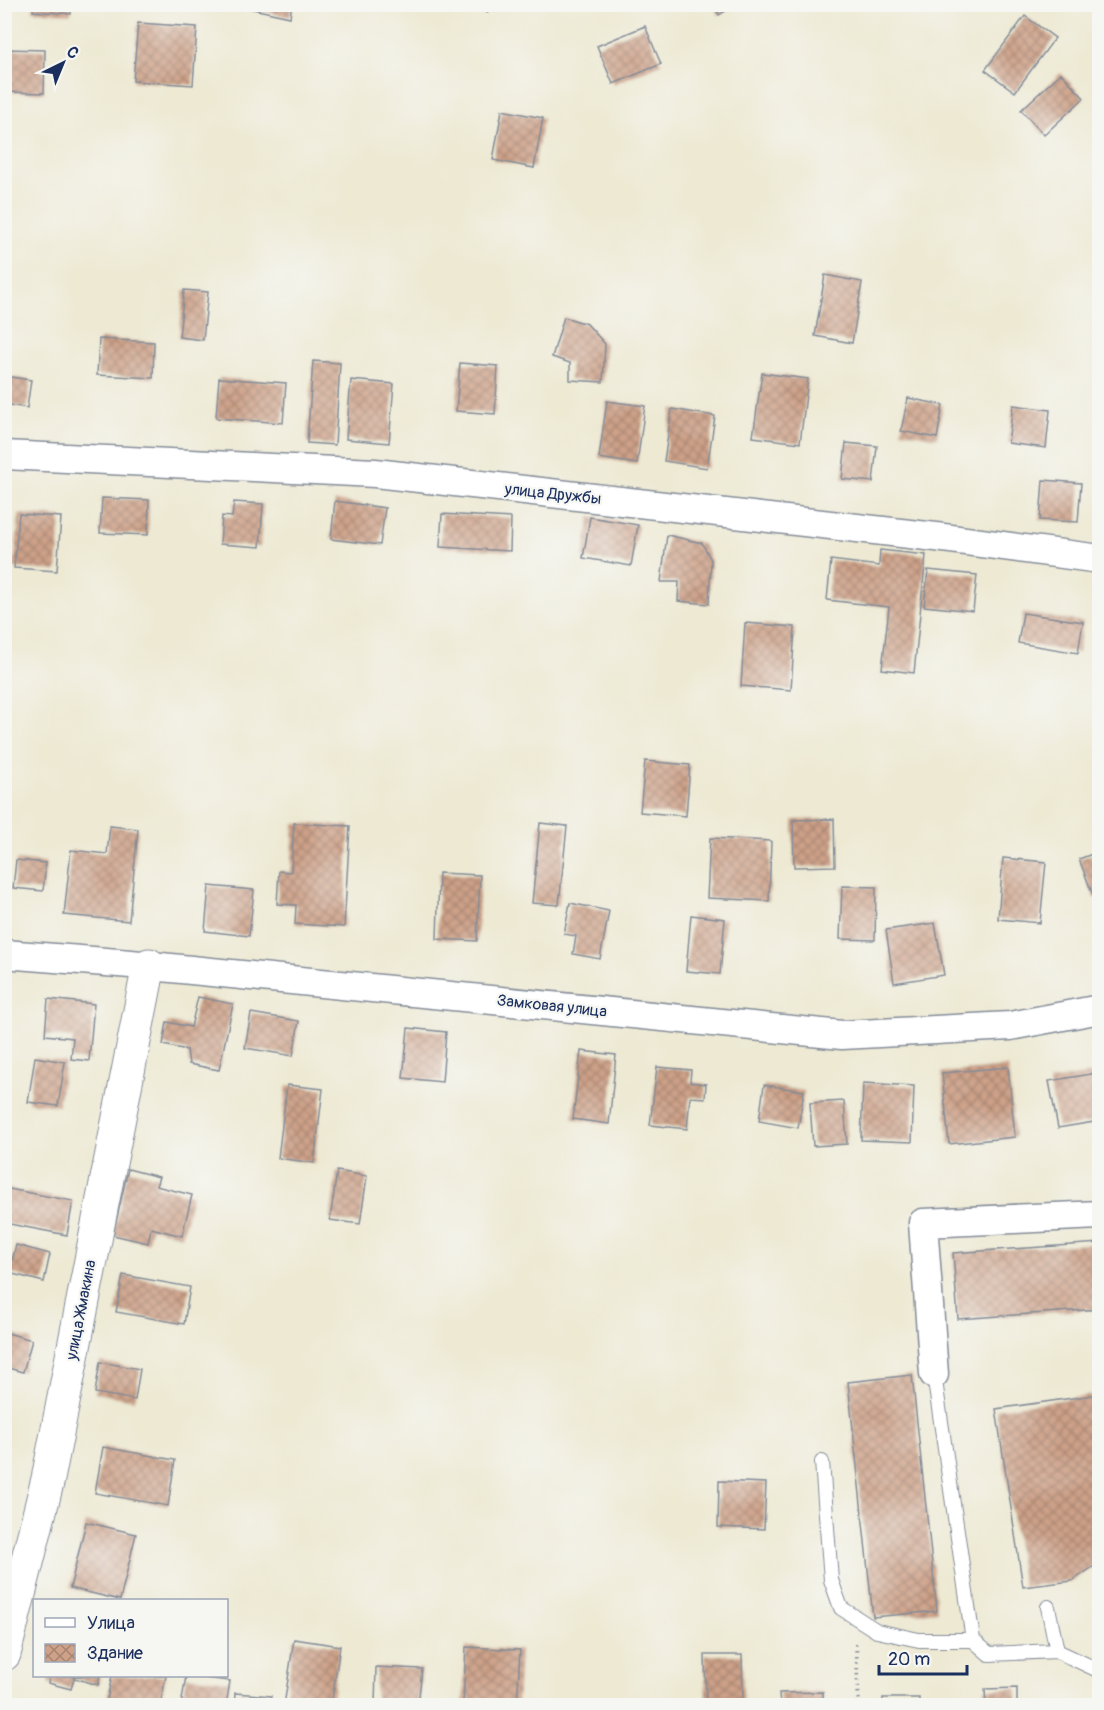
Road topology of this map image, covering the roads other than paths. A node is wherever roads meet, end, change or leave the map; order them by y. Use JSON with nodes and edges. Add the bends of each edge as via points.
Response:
{"nodes":[{"id":1,"x":4,"y":455,"type":"edge"},
{"id":2,"x":1100,"y":559,"type":"edge"},
{"id":3,"x":4,"y":954,"type":"edge"},
{"id":4,"x":149,"y":966,"type":"junction"},
{"id":5,"x":1100,"y":1009,"type":"edge"},
{"id":6,"x":1100,"y":1215,"type":"edge"},
{"id":7,"x":934,"y":1374,"type":"joint"},
{"id":8,"x":822,"y":1462,"type":"dead end"},
{"id":9,"x":1048,"y":1607,"type":"dead end"},
{"id":10,"x":973,"y":1640,"type":"junction"},
{"id":11,"x":1058,"y":1651,"type":"junction"},
{"id":12,"x":4,"y":1654,"type":"edge"},
{"id":13,"x":1100,"y":1671,"type":"edge"}],
"edges":[{"from":1,"to":2,"type":"street","name":"улица Дружбы","via":[[375,473]]},
{"from":3,"to":4,"type":"street","name":"Замковая улица"},
{"from":4,"to":5,"type":"street","name":"Замковая улица","via":[[842,1035],[1010,1026]]},
{"from":4,"to":12,"type":"street","name":"улица Жмакина","via":[[48,1479]]},
{"from":6,"to":7,"type":"street","via":[[923,1223]]},
{"from":7,"to":10,"type":"lane"},
{"from":8,"to":10,"type":"lane","via":[[831,1580],[841,1608],[877,1631],[919,1640]]},
{"from":9,"to":11,"type":"lane"},
{"from":10,"to":11,"type":"lane","via":[[988,1654]]},
{"from":11,"to":13,"type":"lane"}]}
